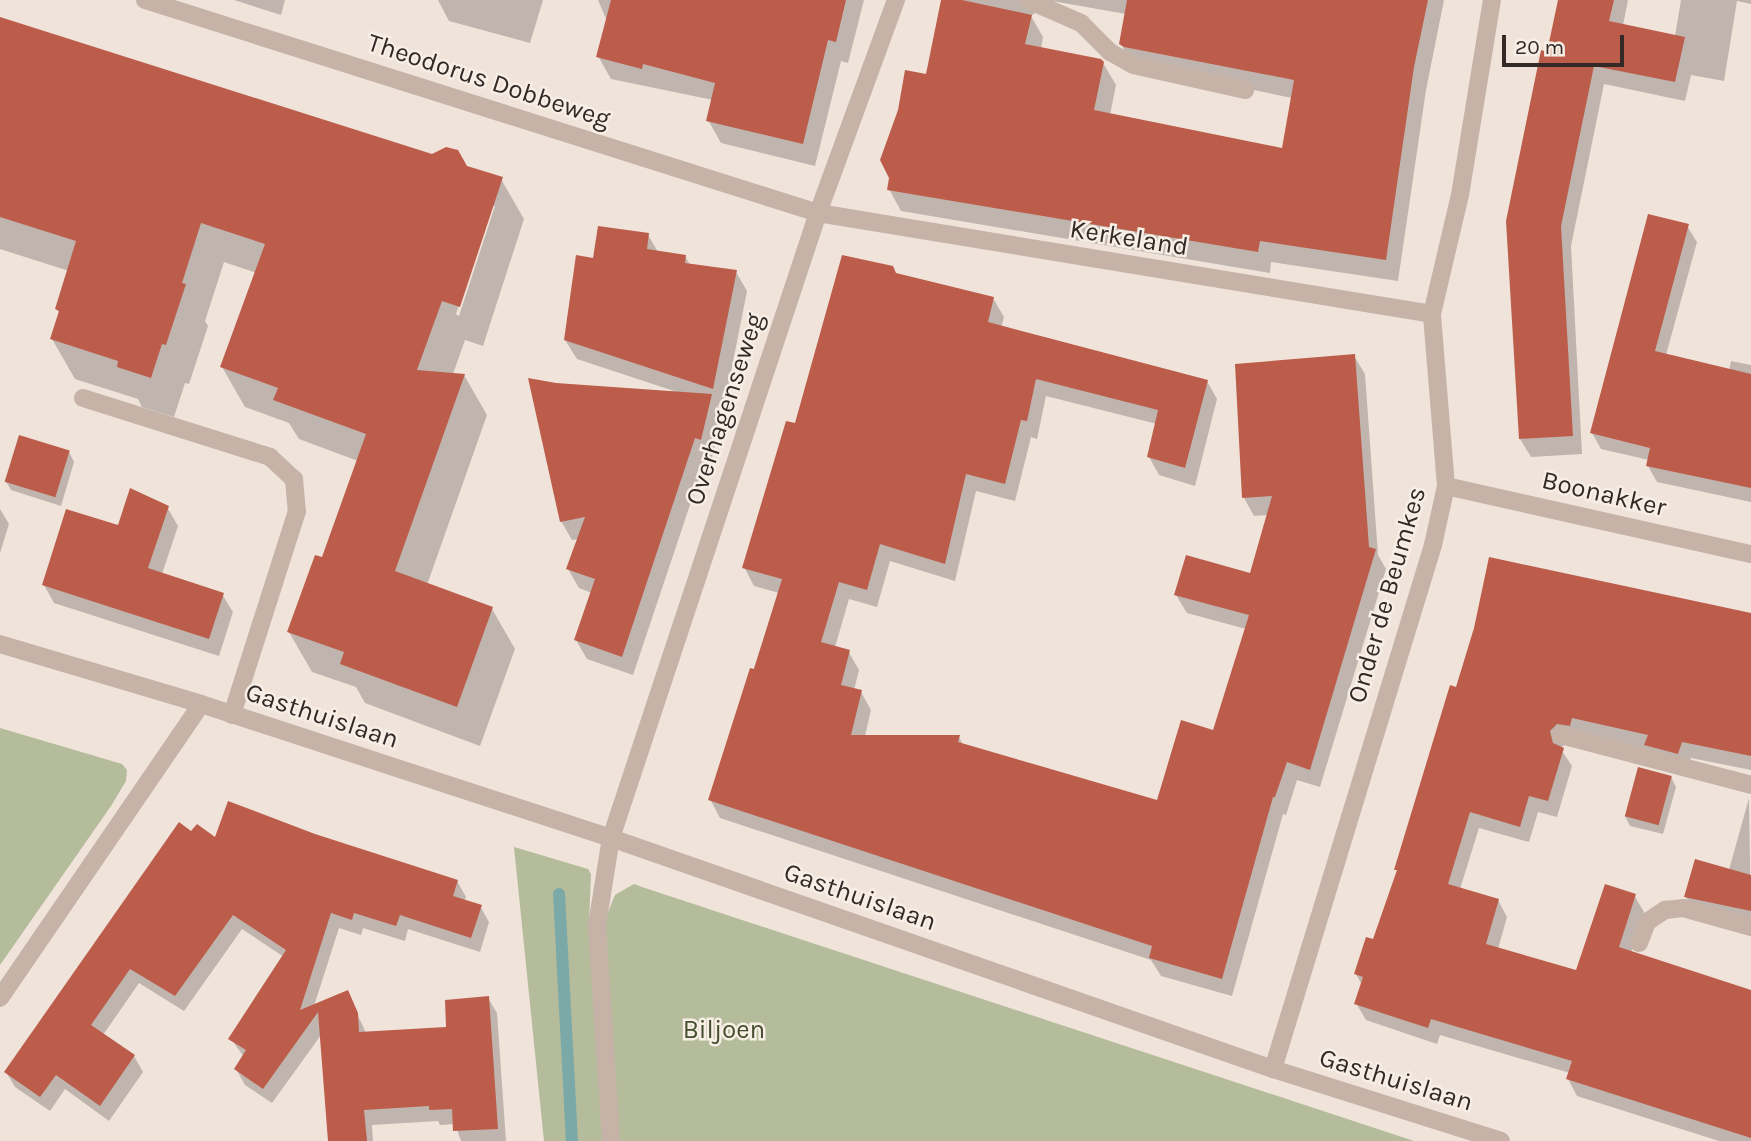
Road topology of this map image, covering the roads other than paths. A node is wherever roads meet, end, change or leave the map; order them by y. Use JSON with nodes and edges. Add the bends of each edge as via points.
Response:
{"nodes":[{"id":1,"x":145,"y":0,"type":"edge"},
{"id":2,"x":896,"y":0,"type":"edge"},
{"id":3,"x":1028,"y":0,"type":"edge"},
{"id":4,"x":1492,"y":0,"type":"edge"},
{"id":5,"x":1245,"y":90,"type":"dead end"},
{"id":6,"x":818,"y":213,"type":"junction"},
{"id":7,"x":1432,"y":314,"type":"junction"},
{"id":8,"x":83,"y":397,"type":"dead end"},
{"id":9,"x":1446,"y":486,"type":"junction"},
{"id":10,"x":1751,"y":554,"type":"edge"},
{"id":11,"x":0,"y":644,"type":"edge"},
{"id":12,"x":201,"y":704,"type":"junction"},
{"id":13,"x":232,"y":715,"type":"junction"},
{"id":14,"x":1561,"y":735,"type":"dead end"},
{"id":15,"x":1751,"y":785,"type":"edge"},
{"id":16,"x":611,"y":838,"type":"junction"},
{"id":17,"x":1751,"y":927,"type":"edge"},
{"id":18,"x":1639,"y":943,"type":"dead end"},
{"id":19,"x":0,"y":998,"type":"edge"},
{"id":20,"x":1273,"y":1069,"type":"junction"},
{"id":21,"x":611,"y":1141,"type":"edge"},
{"id":22,"x":1502,"y":1141,"type":"edge"}],
"edges":[{"from":1,"to":6,"type":"street","name":"Theodorus Dobbeweg"},
{"from":2,"to":6,"type":"street","name":"Overhagenseweg"},
{"from":3,"to":5,"type":"street","via":[[1081,23],[1110,52],[1133,65]]},
{"from":4,"to":7,"type":"street","name":"Onder de Beumkes","via":[[1460,195]]},
{"from":6,"to":7,"type":"street","name":"Kerkeland"},
{"from":6,"to":16,"type":"street","name":"Overhagenseweg"},
{"from":7,"to":9,"type":"street","name":"Onder de Beumkes"},
{"from":8,"to":13,"type":"street","via":[[270,457],[294,479],[298,511]]},
{"from":9,"to":10,"type":"street","name":"Boonakker"},
{"from":9,"to":20,"type":"street","name":"Onder de Beumkes","via":[[1429,558]]},
{"from":11,"to":12,"type":"street","name":"Gasthuislaan"},
{"from":12,"to":13,"type":"street","name":"Gasthuislaan"},
{"from":12,"to":19,"type":"street"},
{"from":13,"to":16,"type":"street","name":"Gasthuislaan"},
{"from":14,"to":15,"type":"street"},
{"from":16,"to":20,"type":"street","name":"Gasthuislaan"},
{"from":16,"to":21,"type":"street","via":[[597,925]]},
{"from":17,"to":18,"type":"street","via":[[1683,908],[1665,910],[1647,922]]},
{"from":20,"to":22,"type":"street","name":"Gasthuislaan"}]}
